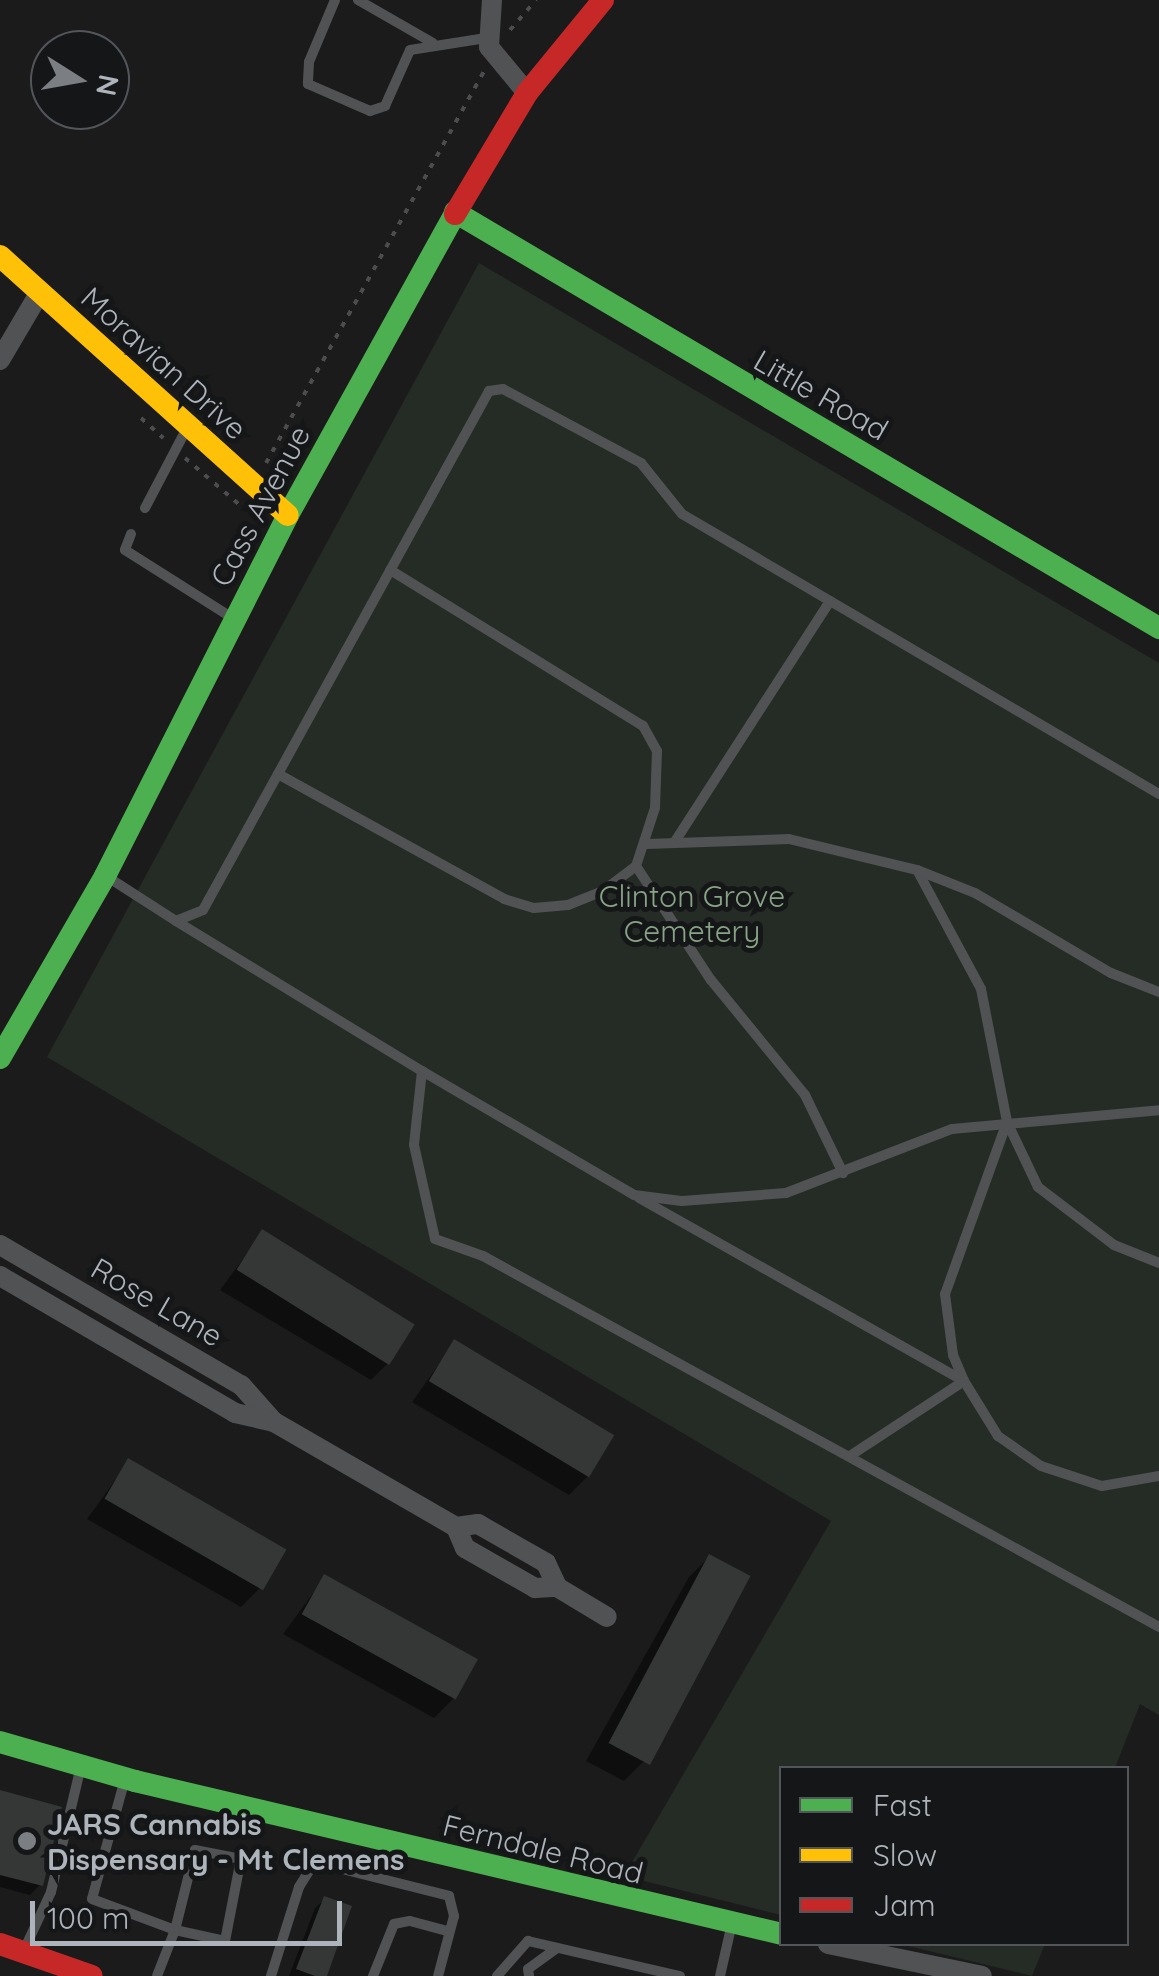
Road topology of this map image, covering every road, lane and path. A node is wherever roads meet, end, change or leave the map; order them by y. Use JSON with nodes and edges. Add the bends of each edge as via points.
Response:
{"nodes":[{"id":1,"x":335,"y":0,"type":"edge"},
{"id":2,"x":358,"y":0,"type":"edge"},
{"id":3,"x":492,"y":0,"type":"edge"},
{"id":4,"x":536,"y":0,"type":"edge"},
{"id":5,"x":604,"y":0,"type":"edge"},
{"id":6,"x":518,"y":19,"type":"dead end"},
{"id":7,"x":486,"y":38,"type":"junction"},
{"id":8,"x":432,"y":43,"type":"junction"},
{"id":9,"x":482,"y":75,"type":"dead end"},
{"id":10,"x":528,"y":94,"type":"junction"},
{"id":11,"x":455,"y":212,"type":"junction"},
{"id":12,"x":0,"y":256,"type":"edge"},
{"id":13,"x":40,"y":292,"type":"junction"},
{"id":14,"x":0,"y":360,"type":"edge"},
{"id":15,"x":188,"y":425,"type":"junction"},
{"id":16,"x":277,"y":443,"type":"dead end"},
{"id":17,"x":145,"y":508,"type":"dead end"},
{"id":18,"x":288,"y":515,"type":"junction"},
{"id":19,"x":131,"y":534,"type":"dead end"},
{"id":20,"x":390,"y":570,"type":"junction"},
{"id":21,"x":830,"y":601,"type":"junction"},
{"id":22,"x":235,"y":620,"type":"junction"},
{"id":23,"x":1159,"y":628,"type":"edge"},
{"id":24,"x":278,"y":774,"type":"junction"},
{"id":25,"x":1159,"y":794,"type":"edge"},
{"id":26,"x":674,"y":843,"type":"junction"},
{"id":27,"x":647,"y":844,"type":"junction"},
{"id":28,"x":636,"y":866,"type":"junction"},
{"id":29,"x":917,"y":870,"type":"junction"},
{"id":30,"x":105,"y":876,"type":"junction"},
{"id":31,"x":176,"y":921,"type":"junction"},
{"id":32,"x":1159,"y":992,"type":"edge"},
{"id":33,"x":0,"y":1058,"type":"edge"},
{"id":34,"x":422,"y":1071,"type":"junction"},
{"id":35,"x":1159,"y":1110,"type":"edge"},
{"id":36,"x":1008,"y":1122,"type":"junction"},
{"id":37,"x":842,"y":1173,"type":"junction"},
{"id":38,"x":634,"y":1195,"type":"junction"},
{"id":39,"x":0,"y":1245,"type":"edge"},
{"id":40,"x":1159,"y":1263,"type":"edge"},
{"id":41,"x":0,"y":1276,"type":"edge"},
{"id":42,"x":964,"y":1381,"type":"junction"},
{"id":43,"x":274,"y":1422,"type":"junction"},
{"id":44,"x":850,"y":1456,"type":"junction"},
{"id":45,"x":1159,"y":1476,"type":"edge"},
{"id":46,"x":607,"y":1617,"type":"dead end"},
{"id":47,"x":1159,"y":1626,"type":"edge"},
{"id":48,"x":0,"y":1742,"type":"edge"},
{"id":49,"x":81,"y":1765,"type":"junction"},
{"id":50,"x":126,"y":1778,"type":"junction"},
{"id":51,"x":732,"y":1924,"type":"junction"},
{"id":52,"x":175,"y":1930,"type":"junction"},
{"id":53,"x":448,"y":1932,"type":"junction"},
{"id":54,"x":779,"y":1933,"type":"edge"},
{"id":55,"x":0,"y":1944,"type":"edge"},
{"id":56,"x":838,"y":1946,"type":"edge"},
{"id":57,"x":557,"y":1948,"type":"junction"},
{"id":58,"x":23,"y":1952,"type":"junction"},
{"id":59,"x":526,"y":1974,"type":"edge"},
{"id":60,"x":92,"y":1976,"type":"edge"},
{"id":61,"x":157,"y":1976,"type":"edge"},
{"id":62,"x":270,"y":1976,"type":"edge"},
{"id":63,"x":373,"y":1976,"type":"edge"},
{"id":64,"x":438,"y":1976,"type":"edge"},
{"id":65,"x":497,"y":1976,"type":"edge"},
{"id":66,"x":680,"y":1976,"type":"edge"},
{"id":67,"x":720,"y":1976,"type":"edge"},
{"id":68,"x":982,"y":1976,"type":"edge"}],
"edges":[{"from":1,"to":8,"type":"lane","via":[[309,62],[308,84],[340,100],[370,111],[384,106],[410,50]]},
{"from":2,"to":8,"type":"lane"},
{"from":3,"to":7,"type":"street"},
{"from":4,"to":6,"type":"path"},
{"from":5,"to":10,"type":"street","name":"Cass Avenue"},
{"from":7,"to":8,"type":"lane"},
{"from":7,"to":10,"type":"street","via":[[495,60]]},
{"from":9,"to":16,"type":"path"},
{"from":10,"to":11,"type":"street","name":"Cass Avenue"},
{"from":11,"to":18,"type":"street","name":"Cass Avenue"},
{"from":11,"to":23,"type":"street","name":"Little Road"},
{"from":12,"to":13,"type":"street","name":"Moravian Drive"},
{"from":13,"to":14,"type":"street"},
{"from":13,"to":15,"type":"street","name":"Moravian Drive"},
{"from":15,"to":17,"type":"lane"},
{"from":15,"to":18,"type":"street","name":"Moravian Drive"},
{"from":18,"to":22,"type":"street","name":"Cass Avenue"},
{"from":19,"to":22,"type":"lane","via":[[125,550]]},
{"from":20,"to":21,"type":"lane","via":[[489,390],[503,389],[641,463],[682,514]]},
{"from":20,"to":24,"type":"lane"},
{"from":20,"to":27,"type":"lane","via":[[643,726],[657,751]]},
{"from":21,"to":25,"type":"lane"},
{"from":21,"to":26,"type":"lane"},
{"from":22,"to":30,"type":"street","name":"Cass Avenue"},
{"from":24,"to":28,"type":"lane","via":[[504,899],[534,908],[568,905],[604,891]]},
{"from":24,"to":31,"type":"lane","via":[[203,910]]},
{"from":26,"to":27,"type":"lane"},
{"from":26,"to":29,"type":"lane","via":[[789,840]]},
{"from":27,"to":28,"type":"lane"},
{"from":28,"to":37,"type":"lane","via":[[710,980],[805,1095]]},
{"from":29,"to":32,"type":"lane","via":[[975,893],[1111,973]]},
{"from":29,"to":36,"type":"lane","via":[[981,989]]},
{"from":30,"to":31,"type":"lane"},
{"from":30,"to":33,"type":"street","name":"Cass Avenue"},
{"from":31,"to":34,"type":"lane"},
{"from":34,"to":38,"type":"lane"},
{"from":34,"to":44,"type":"lane","via":[[414,1145],[435,1239],[482,1256]]},
{"from":35,"to":36,"type":"lane","via":[[1136,1117]]},
{"from":36,"to":37,"type":"lane","via":[[952,1130]]},
{"from":36,"to":40,"type":"lane","via":[[1038,1186],[1114,1245]]},
{"from":36,"to":42,"type":"lane","via":[[946,1294]]},
{"from":37,"to":38,"type":"lane","via":[[786,1193],[682,1201]]},
{"from":38,"to":42,"type":"lane"},
{"from":39,"to":43,"type":"street","name":"Rose Lane","via":[[241,1385]]},
{"from":41,"to":43,"type":"street","name":"Rose Lane","via":[[234,1413]]},
{"from":42,"to":44,"type":"lane"},
{"from":42,"to":45,"type":"lane","via":[[998,1436],[1041,1466],[1102,1486]]},
{"from":43,"to":46,"type":"street","name":"Rose Lane","via":[[456,1528],[465,1548],[535,1588],[557,1587]]},
{"from":44,"to":47,"type":"lane"},
{"from":48,"to":49,"type":"street","name":"Ferndale Road"},
{"from":49,"to":50,"type":"street","name":"Ferndale Road"},
{"from":49,"to":58,"type":"lane","via":[[50,1892]]},
{"from":50,"to":51,"type":"street","name":"Ferndale Road"},
{"from":50,"to":52,"type":"lane","via":[[92,1899]]},
{"from":51,"to":54,"type":"street","name":"Ferndale Road"},
{"from":51,"to":67,"type":"lane"},
{"from":52,"to":52,"type":"lane","via":[[225,1941],[241,1859],[196,1850]]},
{"from":52,"to":61,"type":"lane"},
{"from":53,"to":62,"type":"lane","via":[[454,1907],[449,1896],[326,1865],[311,1868]]},
{"from":53,"to":63,"type":"lane","via":[[400,1920],[386,1932]]},
{"from":53,"to":64,"type":"lane"},
{"from":55,"to":58,"type":"street"},
{"from":56,"to":68,"type":"street"},
{"from":57,"to":59,"type":"lane"},
{"from":57,"to":65,"type":"lane","via":[[528,1941]]},
{"from":57,"to":66,"type":"lane"},
{"from":58,"to":60,"type":"street"}]}
